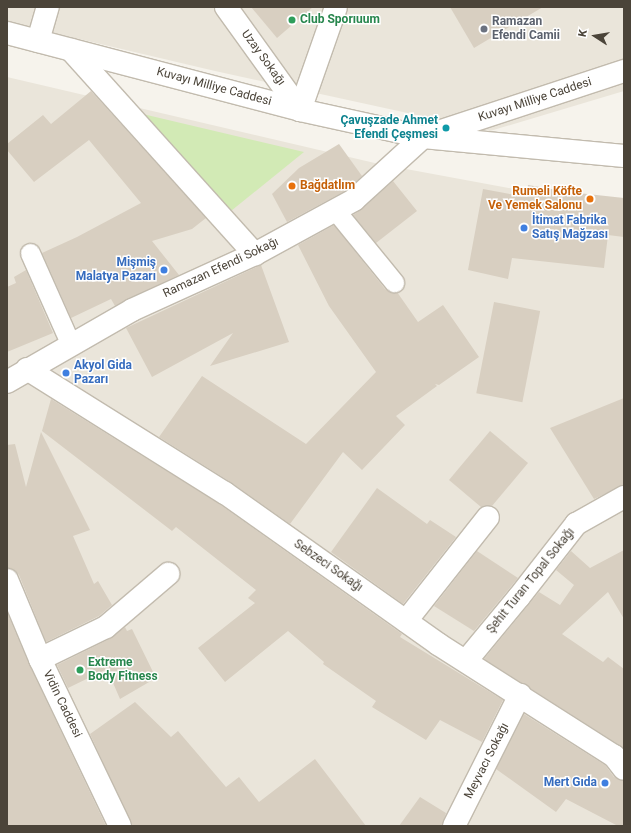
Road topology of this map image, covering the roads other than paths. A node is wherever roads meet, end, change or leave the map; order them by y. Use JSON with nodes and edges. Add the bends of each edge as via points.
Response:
{"nodes":[{"id":1,"x":48,"y":7,"type":"edge"},
{"id":2,"x":226,"y":7,"type":"edge"},
{"id":3,"x":336,"y":7,"type":"edge"},
{"id":4,"x":7,"y":33,"type":"edge"},
{"id":5,"x":38,"y":41,"type":"junction"},
{"id":6,"x":71,"y":50,"type":"junction"},
{"id":7,"x":624,"y":71,"type":"edge"},
{"id":8,"x":300,"y":110,"type":"junction"},
{"id":9,"x":423,"y":137,"type":"junction"},
{"id":10,"x":624,"y":156,"type":"edge"},
{"id":11,"x":336,"y":210,"type":"junction"},
{"id":12,"x":30,"y":253,"type":"dead end"},
{"id":13,"x":255,"y":254,"type":"junction"},
{"id":14,"x":394,"y":282,"type":"dead end"},
{"id":15,"x":71,"y":345,"type":"junction"},
{"id":16,"x":27,"y":369,"type":"junction"},
{"id":17,"x":7,"y":382,"type":"edge"},
{"id":18,"x":624,"y":497,"type":"edge"},
{"id":19,"x":488,"y":517,"type":"dead end"},
{"id":20,"x":168,"y":574,"type":"dead end"},
{"id":21,"x":7,"y":580,"type":"edge"},
{"id":22,"x":406,"y":621,"type":"junction"},
{"id":23,"x":40,"y":659,"type":"junction"},
{"id":24,"x":466,"y":661,"type":"junction"},
{"id":25,"x":520,"y":695,"type":"junction"},
{"id":26,"x":624,"y":769,"type":"edge"},
{"id":27,"x":120,"y":826,"type":"edge"},
{"id":28,"x":454,"y":826,"type":"edge"}],
"edges":[{"from":1,"to":5,"type":"street"},
{"from":2,"to":8,"type":"street","name":"Uzay Sokağı"},
{"from":3,"to":8,"type":"street"},
{"from":4,"to":5,"type":"street","name":"Kuvayı Milliye Caddesi"},
{"from":5,"to":6,"type":"street","name":"Kuvayı Milliye Caddesi"},
{"from":6,"to":8,"type":"street","name":"Kuvayı Milliye Caddesi"},
{"from":6,"to":13,"type":"street"},
{"from":7,"to":9,"type":"street","name":"Kuvayı Milliye Caddesi"},
{"from":8,"to":9,"type":"street","name":"Kuvayı Milliye Caddesi"},
{"from":9,"to":10,"type":"street","name":"Kuvayı Milliye Caddesi"},
{"from":9,"to":11,"type":"street","name":"Ramazan Efendi Sokağı","via":[[354,200]]},
{"from":11,"to":13,"type":"street","name":"Ramazan Efendi Sokağı"},
{"from":11,"to":14,"type":"street"},
{"from":12,"to":15,"type":"street"},
{"from":13,"to":15,"type":"street","name":"Ramazan Efendi Sokağı","via":[[132,310]]},
{"from":15,"to":16,"type":"street","name":"Ramazan Efendi Sokağı"},
{"from":16,"to":17,"type":"street","name":"Ramazan Efendi Sokağı"},
{"from":16,"to":22,"type":"street","name":"Sebzeci Sokağı","via":[[225,493]]},
{"from":18,"to":24,"type":"street","name":"Şehit Turan Topal Sokağı","via":[[576,524]]},
{"from":19,"to":22,"type":"street"},
{"from":20,"to":23,"type":"street","via":[[106,627]]},
{"from":21,"to":23,"type":"street","name":"Vidin Caddesi"},
{"from":22,"to":24,"type":"street","name":"Sebzeci Sokağı"},
{"from":23,"to":27,"type":"street","name":"Vidin Caddesi"},
{"from":24,"to":25,"type":"street","name":"Sebzeci Sokağı"},
{"from":25,"to":26,"type":"street","name":"Sebzeci Sokağı","via":[[614,756]]},
{"from":25,"to":28,"type":"street","name":"Meyvacı Sokağı"}]}
